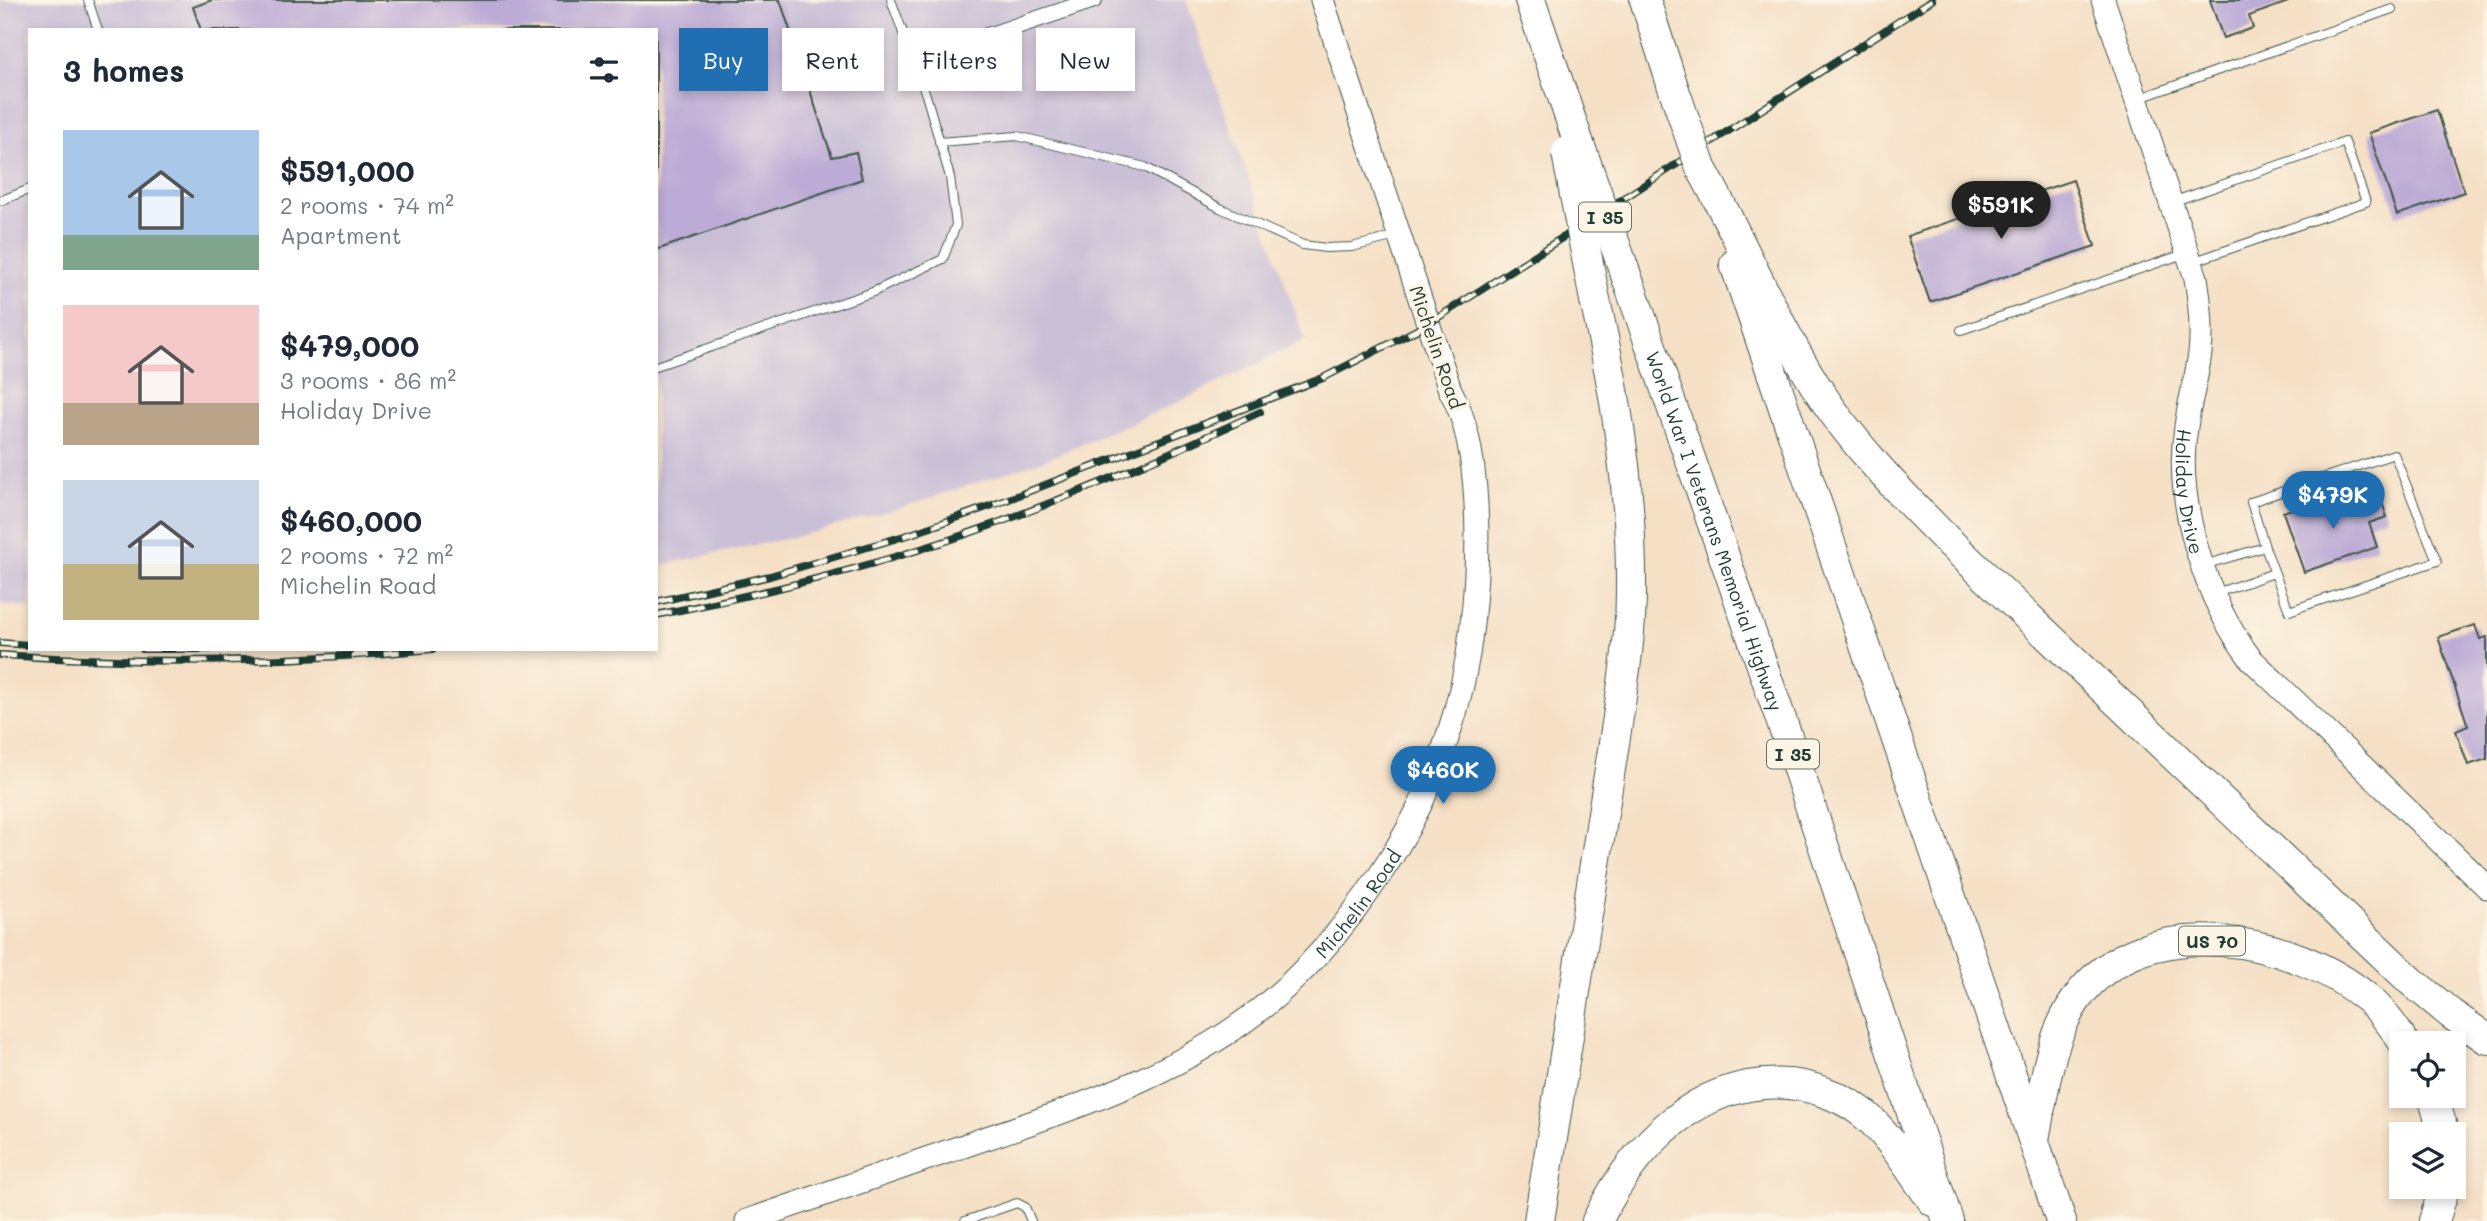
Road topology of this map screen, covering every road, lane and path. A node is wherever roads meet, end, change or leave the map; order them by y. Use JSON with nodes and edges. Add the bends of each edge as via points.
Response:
{"nodes":[{"id":1,"x":88,"y":0,"type":"edge"},
{"id":2,"x":891,"y":0,"type":"edge"},
{"id":3,"x":1094,"y":0,"type":"edge"},
{"id":4,"x":1322,"y":0,"type":"edge"},
{"id":5,"x":1530,"y":0,"type":"edge"},
{"id":6,"x":1644,"y":0,"type":"edge"},
{"id":7,"x":2104,"y":0,"type":"edge"},
{"id":8,"x":2392,"y":9,"type":"dead end"},
{"id":9,"x":97,"y":28,"type":"edge"},
{"id":10,"x":901,"y":28,"type":"edge"},
{"id":11,"x":1011,"y":28,"type":"edge"},
{"id":12,"x":923,"y":91,"type":"edge"},
{"id":13,"x":2137,"y":99,"type":"junction"},
{"id":14,"x":939,"y":142,"type":"junction"},
{"id":15,"x":1573,"y":148,"type":"junction"},
{"id":16,"x":28,"y":190,"type":"edge"},
{"id":17,"x":0,"y":201,"type":"edge"},
{"id":18,"x":2172,"y":202,"type":"junction"},
{"id":19,"x":1726,"y":222,"type":"junction"},
{"id":20,"x":1398,"y":235,"type":"junction"},
{"id":21,"x":2190,"y":257,"type":"junction"},
{"id":22,"x":1961,"y":330,"type":"dead end"},
{"id":23,"x":658,"y":365,"type":"edge"},
{"id":24,"x":2265,"y":547,"type":"junction"},
{"id":25,"x":2203,"y":565,"type":"junction"},
{"id":26,"x":2274,"y":573,"type":"junction"},
{"id":27,"x":2213,"y":593,"type":"junction"},
{"id":28,"x":2487,"y":887,"type":"edge"},
{"id":29,"x":2394,"y":1031,"type":"edge"},
{"id":30,"x":2487,"y":1039,"type":"edge"},
{"id":31,"x":2034,"y":1139,"type":"junction"},
{"id":32,"x":2441,"y":1199,"type":"edge"},
{"id":33,"x":747,"y":1221,"type":"edge"},
{"id":34,"x":965,"y":1221,"type":"edge"},
{"id":35,"x":1031,"y":1221,"type":"edge"},
{"id":36,"x":1539,"y":1221,"type":"edge"},
{"id":37,"x":1597,"y":1221,"type":"edge"},
{"id":38,"x":1948,"y":1221,"type":"edge"},
{"id":39,"x":2062,"y":1221,"type":"edge"},
{"id":40,"x":2434,"y":1221,"type":"edge"}],
"edges":[{"from":1,"to":9,"type":"lane"},
{"from":2,"to":10,"type":"lane"},
{"from":3,"to":11,"type":"street"},
{"from":4,"to":20,"type":"street","name":"Michelin Road"},
{"from":5,"to":15,"type":"highway","name":"World War I Veterans Memorial Highway","number":"I 35","via":[[1561,92]]},
{"from":6,"to":19,"type":"highway","bridge":true,"via":[[1700,168]]},
{"from":7,"to":13,"type":"street","name":"Holiday Drive"},
{"from":8,"to":13,"type":"lane"},
{"from":12,"to":14,"type":"lane"},
{"from":13,"to":18,"type":"street","name":"Holiday Drive"},
{"from":14,"to":20,"type":"lane","via":[[1017,136],[1144,167],[1303,245],[1352,247]]},
{"from":14,"to":23,"type":"lane","via":[[950,177],[956,225],[943,259],[873,292]]},
{"from":15,"to":36,"type":"highway","bridge":true,"via":[[1624,467],[1631,592],[1626,665]]},
{"from":15,"to":38,"type":"highway","name":"World War I Veterans Memorial Highway","number":"I 35","bridge":true,"via":[[1631,289],[1793,754]]},
{"from":16,"to":17,"type":"lane"},
{"from":18,"to":21,"type":"street","name":"Holiday Drive"},
{"from":18,"to":21,"type":"lane","via":[[2345,142],[2366,202]]},
{"from":19,"to":30,"type":"highway","via":[[1815,384],[1898,490],[2412,981]]},
{"from":19,"to":31,"type":"highway"},
{"from":20,"to":33,"type":"street","name":"Michelin Road","via":[[1459,406],[1473,478],[1478,569],[1471,640],[1444,748],[1406,833],[1373,887],[1336,934],[1273,999],[1216,1039],[1134,1084]]},
{"from":21,"to":22,"type":"lane"},
{"from":21,"to":25,"type":"street","name":"Holiday Drive","via":[[2200,305],[2200,352],[2185,427],[2183,470]]},
{"from":24,"to":25,"type":"lane"},
{"from":24,"to":26,"type":"lane"},
{"from":24,"to":26,"type":"lane","via":[[2251,502],[2394,454],[2437,561],[2289,611]]},
{"from":25,"to":27,"type":"street","name":"Holiday Drive"},
{"from":26,"to":27,"type":"lane"},
{"from":27,"to":28,"type":"street","name":"Holiday Drive","via":[[2233,636],[2251,659]]},
{"from":29,"to":31,"type":"highway","number":"US 70","via":[[2369,999],[2309,962],[2229,942],[2171,943],[2127,957],[2078,996],[2053,1045]]},
{"from":31,"to":39,"type":"highway"},
{"from":32,"to":40,"type":"highway"},
{"from":34,"to":35,"type":"lane","via":[[1017,1203],[1025,1207]]},
{"from":37,"to":38,"type":"highway","via":[[1632,1161],[1659,1133],[1707,1099],[1764,1083],[1823,1091],[1871,1120]]}]}
